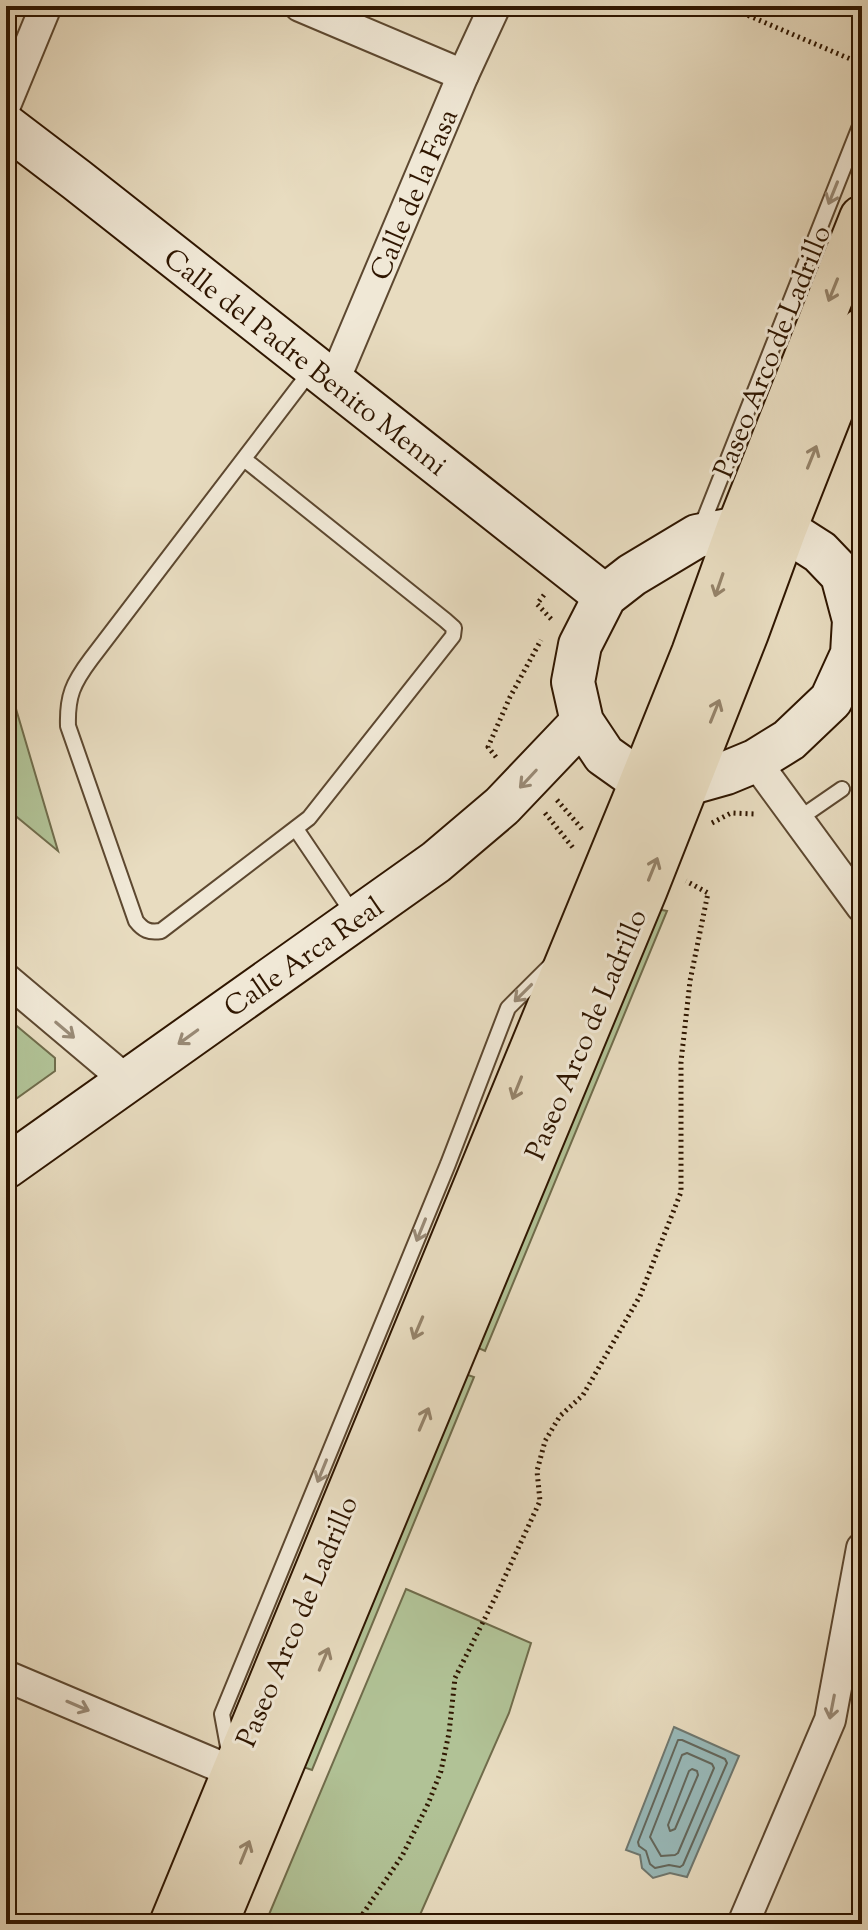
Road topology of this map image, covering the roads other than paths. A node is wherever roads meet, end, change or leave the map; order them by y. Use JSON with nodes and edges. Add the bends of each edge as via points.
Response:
{"nodes":[{"id":1,"x":46,"y":6,"type":"edge"},
{"id":2,"x":300,"y":6,"type":"edge"},
{"id":3,"x":495,"y":6,"type":"edge"},
{"id":4,"x":463,"y":75,"type":"junction"},
{"id":5,"x":6,"y":103,"type":"edge"},
{"id":6,"x":862,"y":121,"type":"edge"},
{"id":7,"x":6,"y":126,"type":"edge"},
{"id":8,"x":862,"y":218,"type":"edge"},
{"id":9,"x":862,"y":331,"type":"edge"},
{"id":10,"x":323,"y":375,"type":"junction"},
{"id":11,"x":244,"y":459,"type":"junction"},
{"id":12,"x":784,"y":529,"type":"junction"},
{"id":13,"x":718,"y":532,"type":"junction"},
{"id":14,"x":854,"y":586,"type":"edge"},
{"id":15,"x":605,"y":596,"type":"junction"},
{"id":16,"x":862,"y":668,"type":"edge"},
{"id":17,"x":831,"y":700,"type":"junction"},
{"id":18,"x":582,"y":722,"type":"junction"},
{"id":19,"x":755,"y":761,"type":"junction"},
{"id":20,"x":642,"y":782,"type":"junction"},
{"id":21,"x":687,"y":784,"type":"junction"},
{"id":22,"x":842,"y":789,"type":"dead end"},
{"id":23,"x":791,"y":811,"type":"junction"},
{"id":24,"x":296,"y":829,"type":"junction"},
{"id":25,"x":862,"y":907,"type":"edge"},
{"id":26,"x":356,"y":918,"type":"junction"},
{"id":27,"x":6,"y":979,"type":"edge"},
{"id":28,"x":127,"y":1081,"type":"junction"},
{"id":29,"x":6,"y":1167,"type":"edge"},
{"id":30,"x":862,"y":1548,"type":"edge"},
{"id":31,"x":6,"y":1676,"type":"edge"},
{"id":32,"x":294,"y":1731,"type":"junction"},
{"id":33,"x":233,"y":1772,"type":"junction"},
{"id":34,"x":172,"y":1924,"type":"edge"},
{"id":35,"x":215,"y":1924,"type":"edge"},
{"id":36,"x":743,"y":1924,"type":"edge"}],
"edges":[{"from":1,"to":5,"type":"street"},
{"from":2,"to":4,"type":"street"},
{"from":3,"to":4,"type":"street","name":"Calle de la Fasa"},
{"from":4,"to":10,"type":"street","name":"Calle de la Fasa"},
{"from":6,"to":13,"type":"lane","name":"Paseo Arco de Ladrillo","one_way":true},
{"from":7,"to":10,"type":"main road","name":"Calle del Padre Benito Menni"},
{"from":8,"to":13,"type":"main road","name":"Paseo Arco de Ladrillo","one_way":true},
{"from":12,"to":9,"type":"main road","name":"Paseo Arco de Ladrillo","one_way":true},
{"from":10,"to":11,"type":"lane"},
{"from":10,"to":15,"type":"main road","name":"Calle del Padre Benito Menni"},
{"from":11,"to":24,"type":"lane","via":[[454,628],[450,642]]},
{"from":11,"to":24,"type":"lane","via":[[81,673],[72,690],[68,726],[142,929],[161,931]]},
{"from":12,"to":13,"type":"main road"},
{"from":12,"to":14,"type":"main road","via":[[820,552]]},
{"from":21,"to":12,"type":"main road","name":"Paseo Arco de Ladrillo","one_way":true},
{"from":13,"to":15,"type":"main road","via":[[632,575]]},
{"from":13,"to":20,"type":"main road","name":"Paseo Arco de Ladrillo","one_way":true,"via":[[694,653]]},
{"from":14,"to":17,"type":"main road","via":[[852,654]]},
{"from":15,"to":18,"type":"main road","via":[[580,645],[573,682]]},
{"from":16,"to":17,"type":"main road"},
{"from":17,"to":19,"type":"main road","via":[[789,740]]},
{"from":18,"to":20,"type":"main road","via":[[604,755]]},
{"from":18,"to":26,"type":"main road","name":"Calle Arca Real","one_way":true,"via":[[502,806],[436,862]]},
{"from":19,"to":21,"type":"main road"},
{"from":19,"to":23,"type":"street"},
{"from":20,"to":21,"type":"main road"},
{"from":20,"to":33,"type":"main road","name":"Paseo Arco de Ladrillo","one_way":true},
{"from":32,"to":21,"type":"main road","name":"Paseo Arco de Ladrillo","one_way":true},
{"from":22,"to":23,"type":"lane"},
{"from":23,"to":25,"type":"street"},
{"from":24,"to":26,"type":"lane"},
{"from":26,"to":28,"type":"main road","name":"Calle Arca Real","one_way":true},
{"from":27,"to":28,"type":"street","one_way":true},
{"from":28,"to":29,"type":"main road","name":"Calle Arca Real"},
{"from":30,"to":36,"type":"street","one_way":true,"via":[[830,1720]]},
{"from":31,"to":33,"type":"street","one_way":true},
{"from":32,"to":33,"type":"street","name":"Paseo Arco de Ladrillo"},
{"from":35,"to":32,"type":"main road","name":"Paseo Arco de Ladrillo","one_way":true},
{"from":33,"to":34,"type":"main road","name":"Paseo Arco de Ladrillo"}]}
